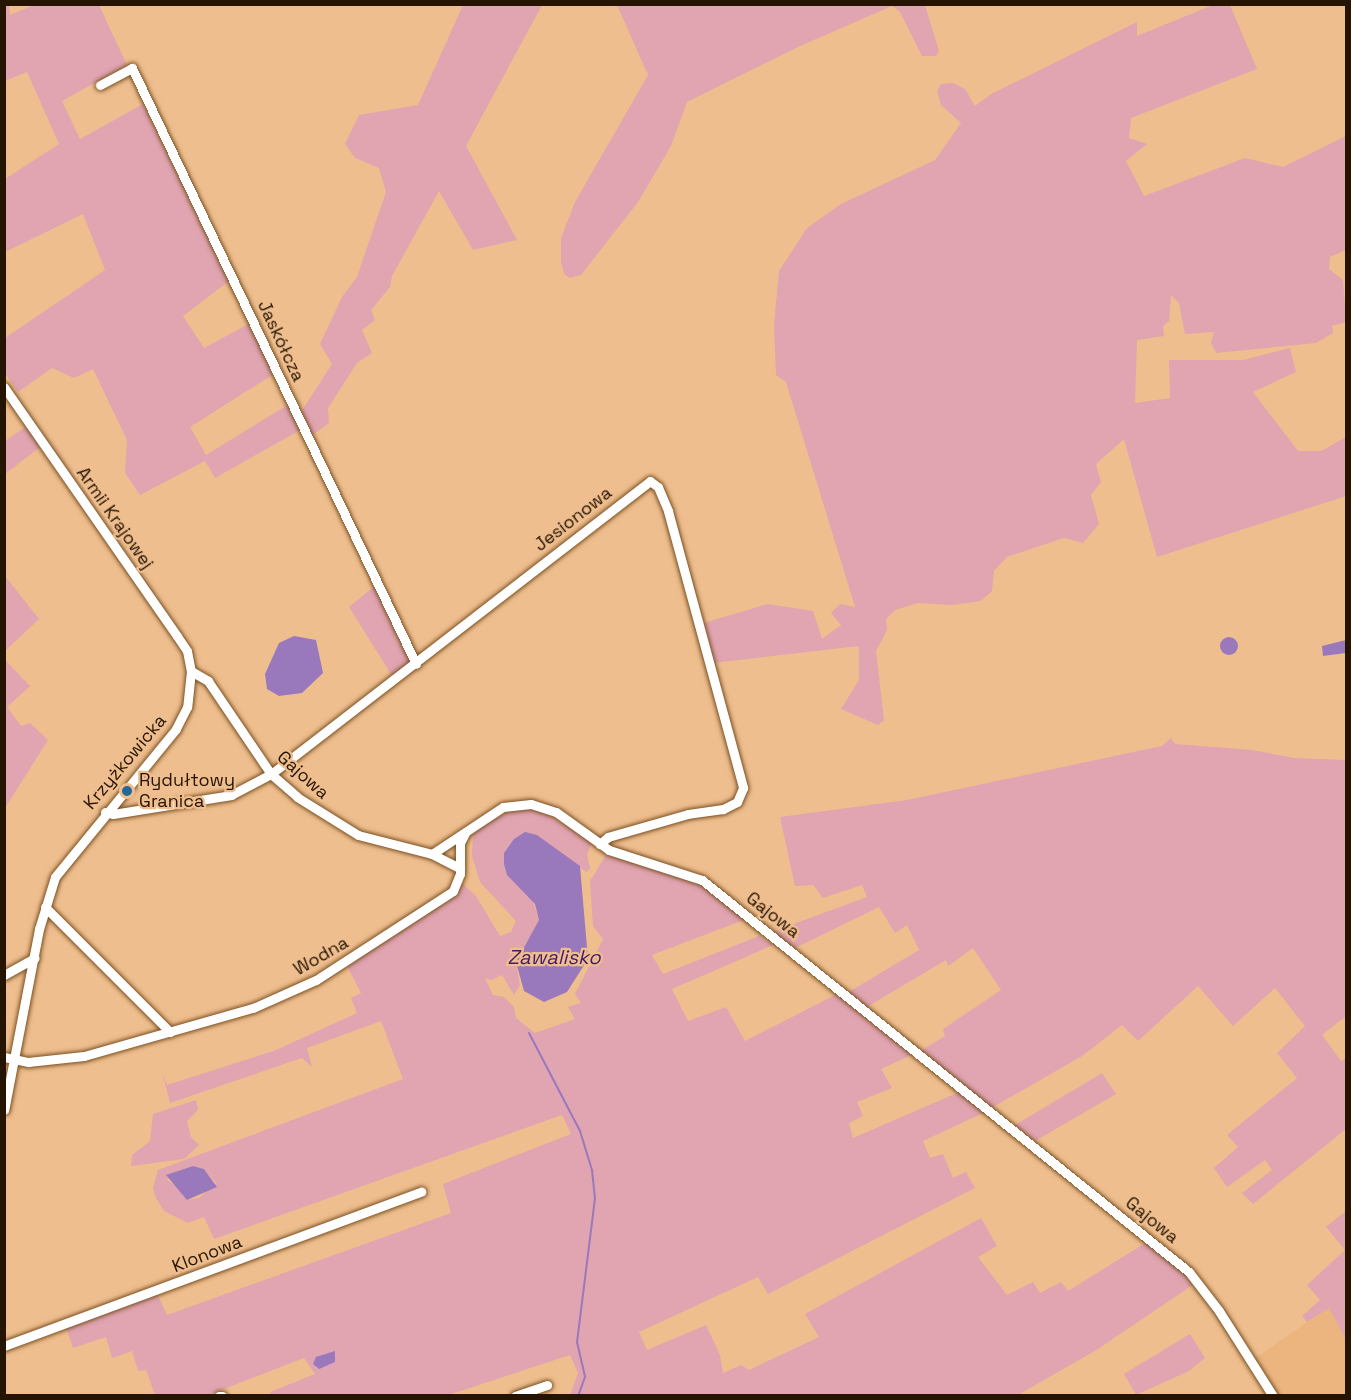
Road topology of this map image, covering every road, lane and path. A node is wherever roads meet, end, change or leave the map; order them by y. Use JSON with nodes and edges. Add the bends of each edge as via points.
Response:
{"nodes":[{"id":1,"x":100,"y":85,"type":"dead end"},
{"id":2,"x":4,"y":387,"type":"edge"},
{"id":3,"x":416,"y":663,"type":"junction"},
{"id":4,"x":191,"y":670,"type":"junction"},
{"id":5,"x":272,"y":774,"type":"junction"},
{"id":6,"x":105,"y":812,"type":"junction"},
{"id":7,"x":465,"y":832,"type":"junction"},
{"id":8,"x":600,"y":844,"type":"junction"},
{"id":9,"x":432,"y":854,"type":"junction"},
{"id":10,"x":460,"y":868,"type":"junction"},
{"id":11,"x":45,"y":907,"type":"junction"},
{"id":12,"x":34,"y":958,"type":"junction"},
{"id":13,"x":4,"y":975,"type":"edge"},
{"id":14,"x":170,"y":1032,"type":"junction"},
{"id":15,"x":4,"y":1057,"type":"edge"},
{"id":16,"x":14,"y":1062,"type":"junction"},
{"id":17,"x":4,"y":1110,"type":"edge"},
{"id":18,"x":421,"y":1192,"type":"dead end"},
{"id":19,"x":4,"y":1346,"type":"edge"},
{"id":20,"x":547,"y":1385,"type":"dead end"},
{"id":21,"x":515,"y":1395,"type":"edge"},
{"id":22,"x":1273,"y":1395,"type":"edge"}],
"edges":[{"from":1,"to":3,"type":"street","name":"Jaskółcza","via":[[132,68]]},
{"from":2,"to":4,"type":"street","name":"Armii Krajowej","via":[[187,651]]},
{"from":3,"to":5,"type":"street","name":"Jesionowa"},
{"from":3,"to":8,"type":"street","name":"Jesionowa","via":[[640,487],[650,481],[656,484],[668,511],[743,788],[732,806],[608,837]]},
{"from":4,"to":5,"type":"street","name":"Gajowa","via":[[208,681]]},
{"from":4,"to":6,"type":"street","name":"Krzyżkowicka","via":[[187,707],[176,729]]},
{"from":5,"to":6,"type":"street","name":"Jesionowa","via":[[231,795],[113,814]]},
{"from":5,"to":9,"type":"street","name":"Gajowa","via":[[306,803],[358,835]]},
{"from":6,"to":11,"type":"street","name":"Krzyżkowicka","via":[[63,864]]},
{"from":7,"to":8,"type":"street","name":"Gajowa","via":[[503,807],[531,804],[556,812]]},
{"from":7,"to":9,"type":"street","name":"Gajowa"},
{"from":7,"to":10,"type":"street","name":"Wodna","via":[[460,843]]},
{"from":8,"to":22,"type":"street","name":"Gajowa","via":[[702,880],[1166,1253],[1189,1272],[1219,1311]]},
{"from":9,"to":10,"type":"street"},
{"from":10,"to":14,"type":"street","name":"Wodna","via":[[453,891],[316,981],[253,1008]]},
{"from":11,"to":12,"type":"street","name":"Krzyżkowicka"},
{"from":11,"to":14,"type":"street"},
{"from":12,"to":13,"type":"street"},
{"from":12,"to":16,"type":"street","name":"Krzyżkowicka"},
{"from":14,"to":16,"type":"street","name":"Wodna","via":[[84,1056]]},
{"from":15,"to":16,"type":"street"},
{"from":16,"to":17,"type":"street","name":"Krzyżkowicka"},
{"from":18,"to":19,"type":"street","name":"Klonowa"},
{"from":20,"to":21,"type":"street"}]}
